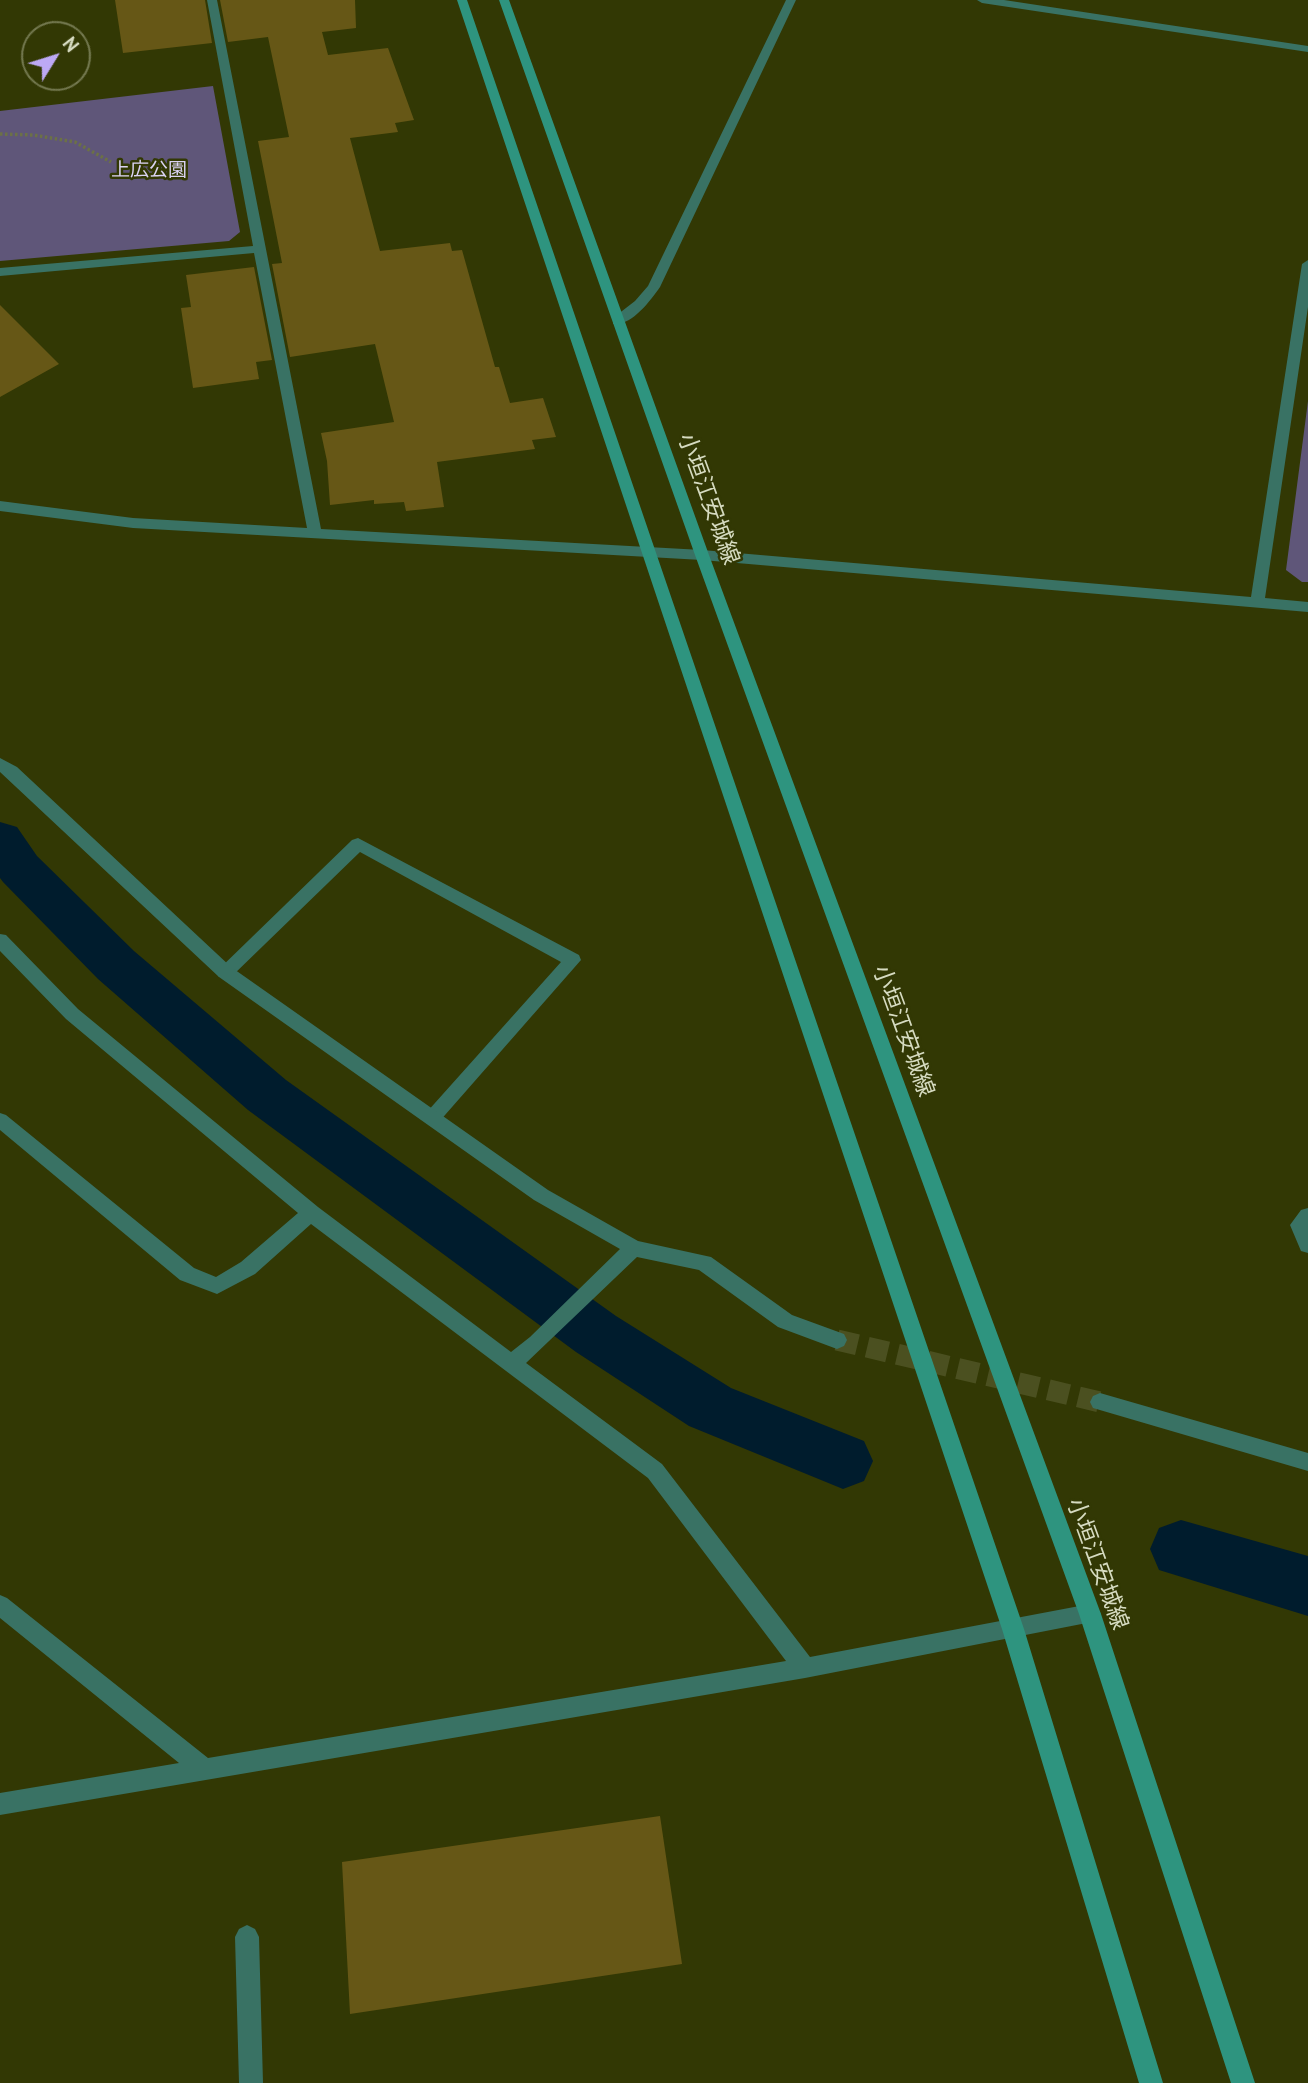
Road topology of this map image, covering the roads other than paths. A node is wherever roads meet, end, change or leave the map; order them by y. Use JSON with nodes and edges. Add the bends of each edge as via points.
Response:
{"nodes":[{"id":1,"x":212,"y":0,"type":"edge"},
{"id":2,"x":462,"y":0,"type":"edge"},
{"id":3,"x":504,"y":0,"type":"edge"},
{"id":4,"x":791,"y":0,"type":"edge"},
{"id":5,"x":982,"y":0,"type":"edge"},
{"id":6,"x":1308,"y":49,"type":"edge"},
{"id":7,"x":259,"y":249,"type":"junction"},
{"id":8,"x":1308,"y":264,"type":"edge"},
{"id":9,"x":0,"y":272,"type":"edge"},
{"id":10,"x":618,"y":321,"type":"junction"},
{"id":11,"x":0,"y":506,"type":"edge"},
{"id":12,"x":315,"y":535,"type":"junction"},
{"id":13,"x":649,"y":552,"type":"junction"},
{"id":14,"x":702,"y":555,"type":"junction"},
{"id":15,"x":1257,"y":603,"type":"junction"},
{"id":16,"x":1308,"y":607,"type":"edge"},
{"id":17,"x":0,"y":764,"type":"edge"},
{"id":18,"x":0,"y":940,"type":"edge"},
{"id":19,"x":225,"y":972,"type":"junction"},
{"id":20,"x":432,"y":1118,"type":"junction"},
{"id":21,"x":0,"y":1120,"type":"edge"},
{"id":22,"x":311,"y":1213,"type":"junction"},
{"id":23,"x":1308,"y":1216,"type":"edge"},
{"id":24,"x":1308,"y":1245,"type":"edge"},
{"id":25,"x":635,"y":1248,"type":"junction"},
{"id":26,"x":837,"y":1340,"type":"tunnel mouth"},
{"id":27,"x":513,"y":1362,"type":"junction"},
{"id":28,"x":1100,"y":1402,"type":"tunnel mouth"},
{"id":29,"x":1308,"y":1462,"type":"edge"},
{"id":30,"x":0,"y":1605,"type":"edge"},
{"id":31,"x":1090,"y":1614,"type":"junction"},
{"id":32,"x":1013,"y":1629,"type":"junction"},
{"id":33,"x":805,"y":1668,"type":"junction"},
{"id":34,"x":203,"y":1768,"type":"junction"},
{"id":35,"x":0,"y":1804,"type":"edge"},
{"id":36,"x":247,"y":1937,"type":"dead end"},
{"id":37,"x":251,"y":2083,"type":"edge"},
{"id":38,"x":1151,"y":2083,"type":"edge"},
{"id":39,"x":1242,"y":2083,"type":"edge"}],
"edges":[{"from":1,"to":7,"type":"street"},
{"from":2,"to":13,"type":"main road"},
{"from":3,"to":10,"type":"main road","name":"小垣江安城線"},
{"from":4,"to":10,"type":"street","via":[[654,288]]},
{"from":5,"to":6,"type":"street"},
{"from":7,"to":9,"type":"street"},
{"from":7,"to":12,"type":"street"},
{"from":8,"to":15,"type":"street"},
{"from":10,"to":14,"type":"main road","name":"小垣江安城線"},
{"from":11,"to":12,"type":"street","via":[[133,523]]},
{"from":12,"to":13,"type":"street"},
{"from":13,"to":14,"type":"street"},
{"from":13,"to":32,"type":"main road"},
{"from":14,"to":15,"type":"street"},
{"from":14,"to":31,"type":"main road","name":"小垣江安城線"},
{"from":15,"to":16,"type":"street"},
{"from":17,"to":19,"type":"street"},
{"from":18,"to":22,"type":"street","via":[[72,1014]]},
{"from":19,"to":20,"type":"street"},
{"from":19,"to":20,"type":"street","via":[[358,844],[573,960]]},
{"from":20,"to":25,"type":"street","via":[[541,1195]]},
{"from":21,"to":22,"type":"street","via":[[187,1274],[217,1286],[248,1268]]},
{"from":22,"to":27,"type":"street"},
{"from":23,"to":24,"type":"street","via":[[1300,1225]]},
{"from":25,"to":26,"type":"street","via":[[704,1263],[785,1321]]},
{"from":25,"to":27,"type":"street"},
{"from":27,"to":33,"type":"street","via":[[655,1471]]},
{"from":28,"to":29,"type":"street"},
{"from":30,"to":34,"type":"street"},
{"from":31,"to":32,"type":"street"},
{"from":31,"to":39,"type":"main road","name":"小垣江安城線"},
{"from":32,"to":33,"type":"street"},
{"from":32,"to":38,"type":"main road"},
{"from":33,"to":34,"type":"street"},
{"from":34,"to":35,"type":"street"},
{"from":36,"to":37,"type":"street"}]}
